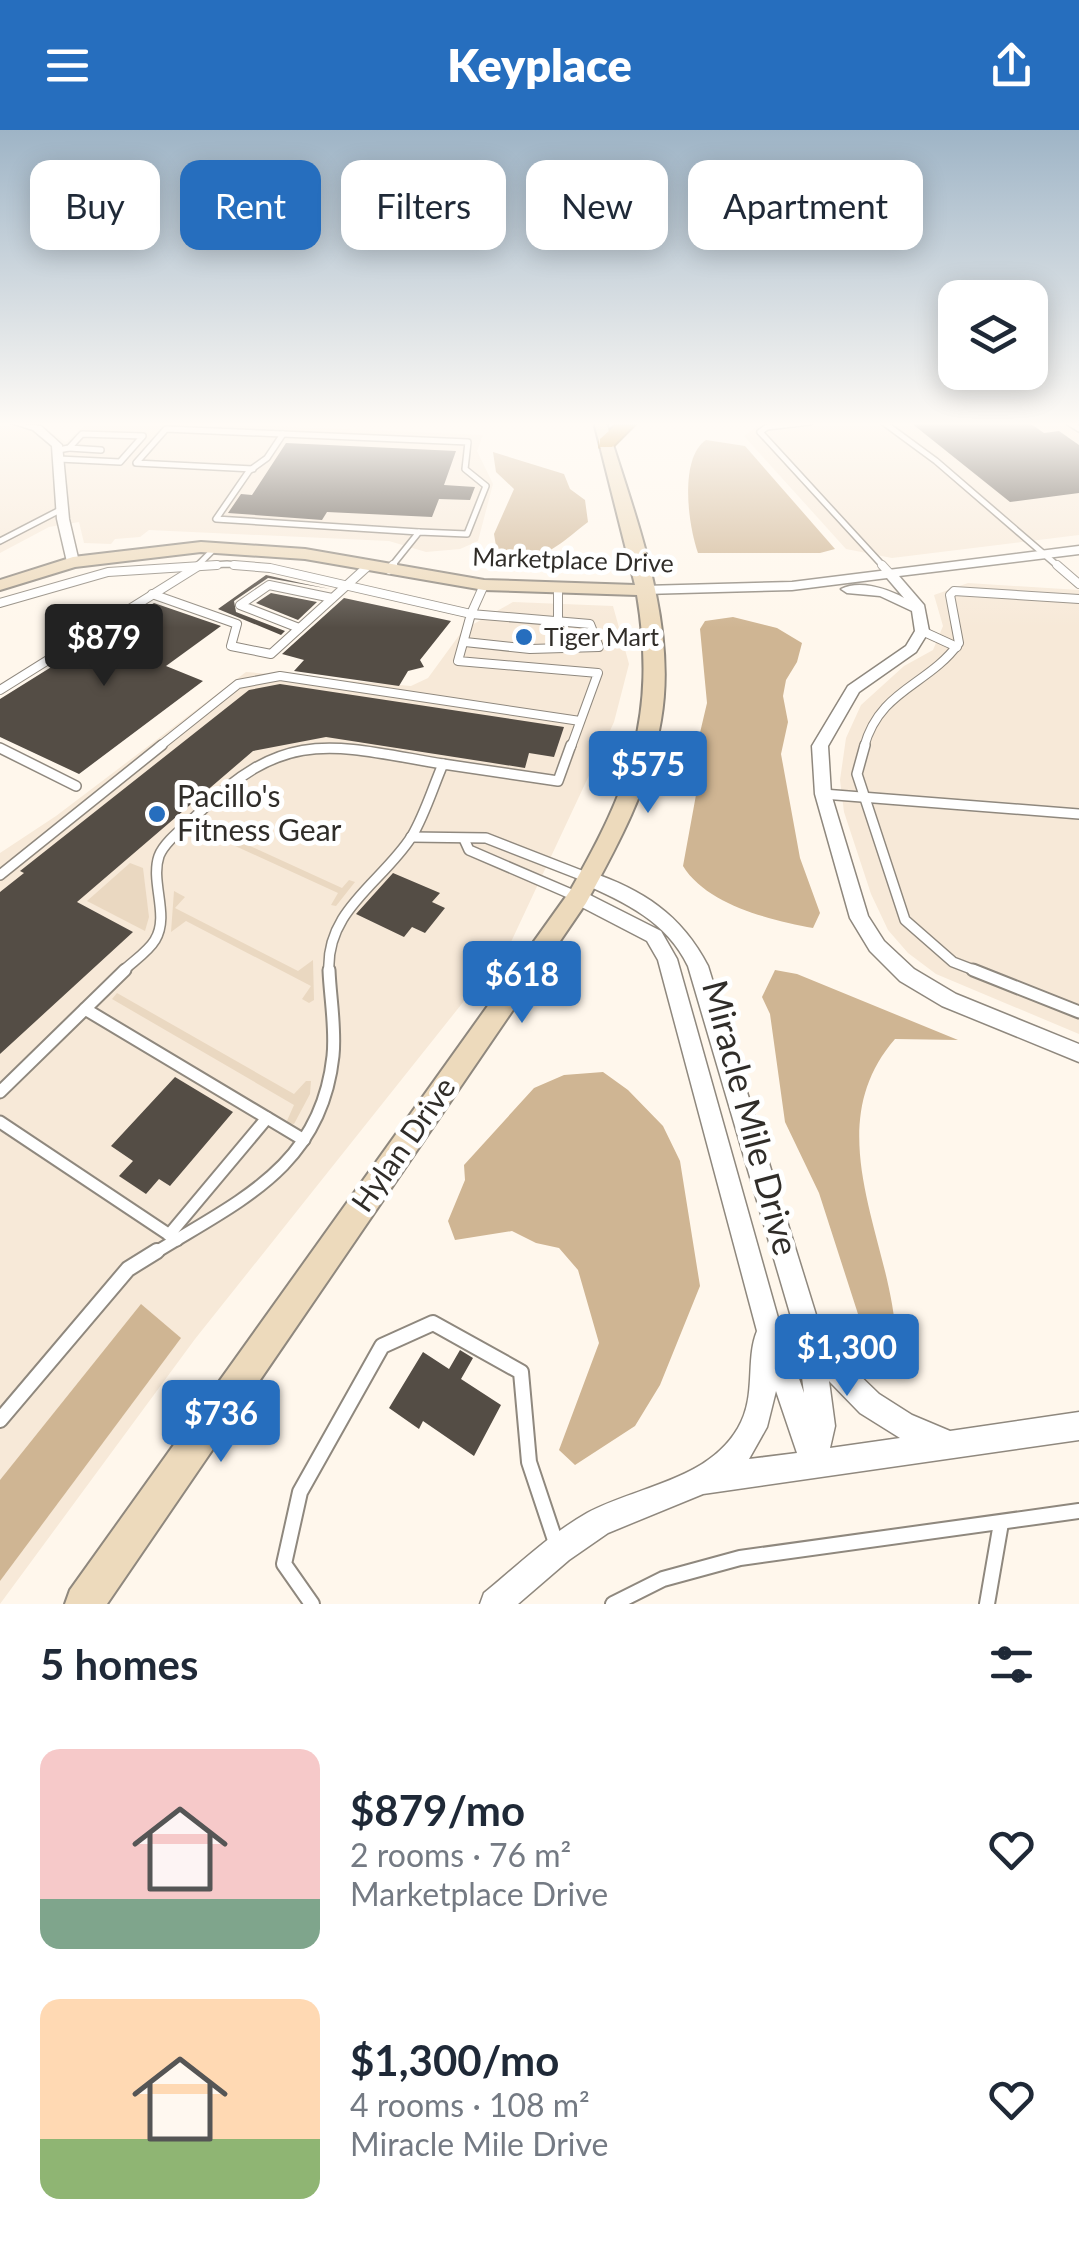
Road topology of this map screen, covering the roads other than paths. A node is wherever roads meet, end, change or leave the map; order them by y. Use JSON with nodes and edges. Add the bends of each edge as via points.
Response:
{"nodes":[{"id":1,"x":62,"y":491,"type":"edge"},
{"id":2,"x":237,"y":491,"type":"edge"},
{"id":3,"x":484,"y":491,"type":"edge"},
{"id":4,"x":618,"y":491,"type":"edge"},
{"id":5,"x":814,"y":491,"type":"edge"},
{"id":6,"x":971,"y":491,"type":"edge"},
{"id":7,"x":62,"y":514,"type":"junction"},
{"id":8,"x":419,"y":532,"type":"junction"},
{"id":9,"x":0,"y":542,"type":"edge"},
{"id":10,"x":216,"y":547,"type":"junction"},
{"id":11,"x":1079,"y":550,"type":"edge"},
{"id":12,"x":1044,"y":554,"type":"junction"},
{"id":13,"x":74,"y":562,"type":"junction"},
{"id":14,"x":201,"y":564,"type":"junction"},
{"id":15,"x":368,"y":566,"type":"junction"},
{"id":16,"x":389,"y":570,"type":"junction"},
{"id":17,"x":892,"y":576,"type":"junction"},
{"id":18,"x":1079,"y":584,"type":"edge"},
{"id":19,"x":0,"y":585,"type":"edge"},
{"id":20,"x":484,"y":585,"type":"junction"},
{"id":21,"x":792,"y":586,"type":"junction"},
{"id":22,"x":344,"y":587,"type":"junction"},
{"id":23,"x":558,"y":589,"type":"junction"},
{"id":24,"x":644,"y":590,"type":"junction"},
{"id":25,"x":152,"y":594,"type":"junction"},
{"id":26,"x":332,"y":598,"type":"junction"},
{"id":27,"x":1079,"y":600,"type":"edge"},
{"id":28,"x":0,"y":602,"type":"edge"},
{"id":29,"x":471,"y":614,"type":"junction"},
{"id":30,"x":558,"y":620,"type":"junction"},
{"id":31,"x":922,"y":624,"type":"junction"},
{"id":32,"x":300,"y":628,"type":"junction"},
{"id":33,"x":466,"y":642,"type":"junction"},
{"id":34,"x":957,"y":647,"type":"junction"},
{"id":35,"x":0,"y":690,"type":"edge"},
{"id":36,"x":580,"y":720,"type":"junction"},
{"id":37,"x":0,"y":748,"type":"edge"},
{"id":38,"x":443,"y":764,"type":"junction"},
{"id":39,"x":76,"y":786,"type":"dead end"},
{"id":40,"x":824,"y":794,"type":"junction"},
{"id":41,"x":866,"y":796,"type":"junction"},
{"id":42,"x":1079,"y":814,"type":"edge"},
{"id":43,"x":412,"y":837,"type":"junction"},
{"id":44,"x":464,"y":839,"type":"junction"},
{"id":45,"x":0,"y":875,"type":"edge"},
{"id":46,"x":583,"y":888,"type":"junction"},
{"id":47,"x":85,"y":1009,"type":"junction"},
{"id":48,"x":1079,"y":1012,"type":"edge"},
{"id":49,"x":1079,"y":1053,"type":"edge"},
{"id":50,"x":0,"y":1092,"type":"edge"},
{"id":51,"x":267,"y":1118,"type":"junction"},
{"id":52,"x":0,"y":1122,"type":"edge"},
{"id":53,"x":304,"y":1140,"type":"junction"},
{"id":54,"x":173,"y":1238,"type":"junction"},
{"id":55,"x":765,"y":1318,"type":"junction"},
{"id":56,"x":810,"y":1337,"type":"junction"},
{"id":57,"x":0,"y":1420,"type":"edge"},
{"id":58,"x":1079,"y":1426,"type":"edge"},
{"id":59,"x":948,"y":1443,"type":"junction"},
{"id":60,"x":814,"y":1461,"type":"junction"},
{"id":61,"x":703,"y":1480,"type":"junction"},
{"id":62,"x":1079,"y":1511,"type":"edge"},
{"id":63,"x":1001,"y":1523,"type":"junction"},
{"id":64,"x":559,"y":1550,"type":"junction"},
{"id":65,"x":311,"y":1602,"type":"edge"},
{"id":66,"x":84,"y":1604,"type":"edge"},
{"id":67,"x":495,"y":1604,"type":"edge"},
{"id":68,"x":613,"y":1604,"type":"edge"},
{"id":69,"x":986,"y":1604,"type":"edge"}],
"edges":[{"from":1,"to":7,"type":"street"},
{"from":2,"to":8,"type":"lane","via":[[216,519]]},
{"from":3,"to":8,"type":"lane","via":[[467,534]]},
{"from":4,"to":24,"type":"main road","name":"Hylan Drive"},
{"from":5,"to":17,"type":"lane"},
{"from":6,"to":12,"type":"lane"},
{"from":7,"to":9,"type":"lane"},
{"from":7,"to":13,"type":"street"},
{"from":8,"to":16,"type":"lane"},
{"from":10,"to":13,"type":"main road","name":"Marketplace Drive"},
{"from":10,"to":14,"type":"lane"},
{"from":10,"to":15,"type":"main road","name":"Marketplace Drive"},
{"from":11,"to":12,"type":"street","name":"Marketplace Drive"},
{"from":12,"to":17,"type":"street","name":"Marketplace Drive"},
{"from":12,"to":18,"type":"lane"},
{"from":13,"to":19,"type":"main road","name":"Marketplace Drive"},
{"from":14,"to":22,"type":"lane","via":[[270,568]]},
{"from":14,"to":25,"type":"lane"},
{"from":14,"to":28,"type":"lane","via":[[108,572]]},
{"from":15,"to":16,"type":"main road","name":"Marketplace Drive"},
{"from":15,"to":22,"type":"lane"},
{"from":16,"to":20,"type":"main road","name":"Marketplace Drive"},
{"from":17,"to":21,"type":"street","name":"Marketplace Drive"},
{"from":17,"to":31,"type":"street","via":[[917,605]]},
{"from":20,"to":23,"type":"main road","name":"Marketplace Drive"},
{"from":20,"to":29,"type":"lane"},
{"from":21,"to":24,"type":"street","name":"Marketplace Drive"},
{"from":21,"to":31,"type":"street","name":"Marketplace Drive","via":[[882,592],[899,598]]},
{"from":22,"to":26,"type":"lane"},
{"from":22,"to":29,"type":"lane"},
{"from":23,"to":24,"type":"main road","name":"Marketplace Drive"},
{"from":23,"to":30,"type":"lane"},
{"from":24,"to":46,"type":"main road","name":"Hylan Drive","via":[[655,690],[648,729],[626,804]]},
{"from":25,"to":32,"type":"lane","via":[[236,624],[231,646],[272,654]]},
{"from":25,"to":35,"type":"lane"},
{"from":26,"to":32,"type":"lane"},
{"from":26,"to":32,"type":"lane","via":[[269,584],[240,605]]},
{"from":27,"to":34,"type":"lane","via":[[954,591]]},
{"from":29,"to":30,"type":"lane"},
{"from":29,"to":33,"type":"lane"},
{"from":30,"to":33,"type":"lane","via":[[590,624],[599,647]]},
{"from":31,"to":34,"type":"lane"},
{"from":31,"to":40,"type":"street","via":[[911,649],[853,689],[837,712],[820,746]]},
{"from":33,"to":36,"type":"lane","via":[[458,661],[598,673]]},
{"from":34,"to":41,"type":"lane","via":[[886,703],[867,737],[858,774]]},
{"from":36,"to":38,"type":"lane","via":[[558,781]]},
{"from":36,"to":45,"type":"lane","via":[[280,676],[238,684]]},
{"from":37,"to":39,"type":"lane"},
{"from":38,"to":43,"type":"lane"},
{"from":38,"to":47,"type":"lane","via":[[322,747],[254,766],[161,850],[154,866],[162,922],[156,940]]},
{"from":40,"to":41,"type":"lane"},
{"from":40,"to":49,"type":"street","via":[[858,918],[877,946],[907,975],[950,1000]]},
{"from":41,"to":42,"type":"lane"},
{"from":41,"to":48,"type":"lane","via":[[905,920],[953,962]]},
{"from":43,"to":44,"type":"lane"},
{"from":43,"to":53,"type":"lane","via":[[335,930],[328,960],[333,1054],[321,1110]]},
{"from":44,"to":46,"type":"lane","via":[[486,838]]},
{"from":44,"to":46,"type":"lane","via":[[469,850]]},
{"from":46,"to":55,"type":"street","name":"Miracle Mile Drive","via":[[662,947]]},
{"from":46,"to":56,"type":"street","via":[[667,918],[690,946]]},
{"from":46,"to":66,"type":"main road","name":"Hylan Drive"},
{"from":47,"to":50,"type":"lane"},
{"from":47,"to":51,"type":"lane"},
{"from":51,"to":53,"type":"lane"},
{"from":51,"to":54,"type":"lane"},
{"from":52,"to":54,"type":"lane"},
{"from":53,"to":54,"type":"lane","via":[[254,1192]]},
{"from":54,"to":57,"type":"lane","via":[[128,1269]]},
{"from":55,"to":60,"type":"street","name":"Miracle Mile Drive"},
{"from":55,"to":61,"type":"street","via":[[758,1411],[739,1452]]},
{"from":56,"to":59,"type":"street","via":[[880,1414]]},
{"from":56,"to":60,"type":"street","via":[[821,1426]]},
{"from":58,"to":59,"type":"street"},
{"from":59,"to":60,"type":"street"},
{"from":60,"to":61,"type":"street"},
{"from":61,"to":64,"type":"street","via":[[598,1524]]},
{"from":62,"to":63,"type":"lane"},
{"from":63,"to":68,"type":"lane","via":[[740,1558],[663,1579]]},
{"from":63,"to":69,"type":"lane"},
{"from":64,"to":65,"type":"lane","via":[[528,1462],[521,1372],[432,1323],[382,1346],[300,1492],[284,1564]]},
{"from":64,"to":67,"type":"street"}]}
